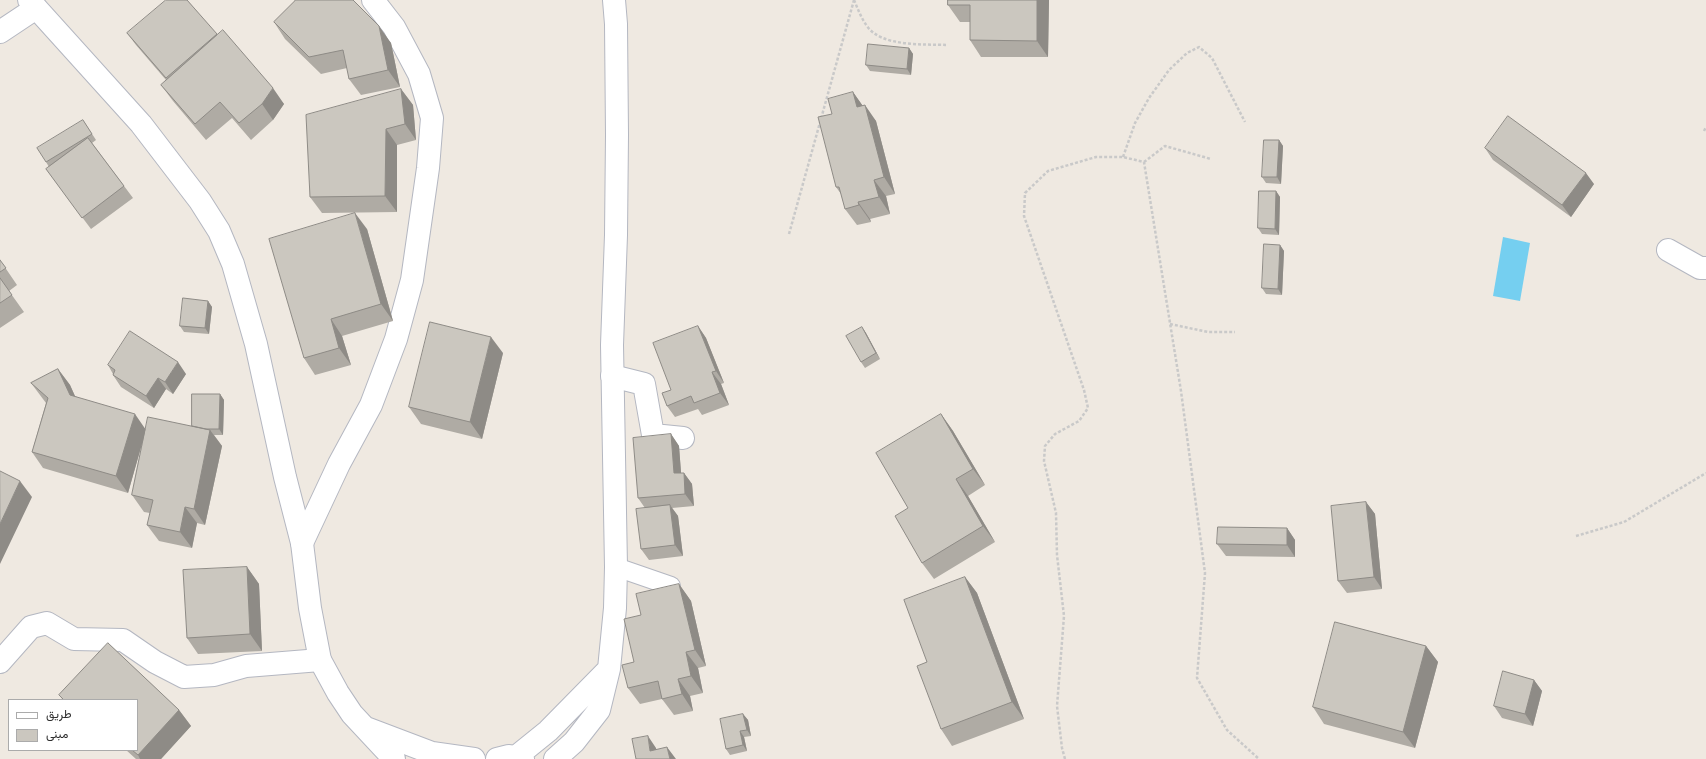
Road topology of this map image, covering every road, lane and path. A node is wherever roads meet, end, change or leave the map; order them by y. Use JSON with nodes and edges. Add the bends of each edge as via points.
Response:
{"nodes":[{"id":1,"x":373,"y":0,"type":"edge"},
{"id":2,"x":614,"y":0,"type":"edge"},
{"id":3,"x":854,"y":0,"type":"edge"},
{"id":4,"x":32,"y":4,"type":"edge"},
{"id":5,"x":0,"y":32,"type":"edge"},
{"id":6,"x":947,"y":45,"type":"dead end"},
{"id":7,"x":1245,"y":122,"type":"dead end"},
{"id":8,"x":1706,"y":127,"type":"edge"},
{"id":9,"x":1704,"y":131,"type":"dead end"},
{"id":10,"x":1123,"y":157,"type":"junction"},
{"id":11,"x":1211,"y":159,"type":"dead end"},
{"id":12,"x":1144,"y":162,"type":"junction"},
{"id":13,"x":789,"y":234,"type":"dead end"},
{"id":14,"x":1668,"y":250,"type":"dead end"},
{"id":15,"x":1706,"y":268,"type":"edge"},
{"id":16,"x":1170,"y":324,"type":"junction"},
{"id":17,"x":1235,"y":332,"type":"dead end"},
{"id":18,"x":612,"y":376,"type":"junction"},
{"id":19,"x":683,"y":438,"type":"dead end"},
{"id":20,"x":1706,"y":473,"type":"edge"},
{"id":21,"x":1576,"y":536,"type":"dead end"},
{"id":22,"x":302,"y":543,"type":"junction"},
{"id":23,"x":616,"y":567,"type":"junction"},
{"id":24,"x":671,"y":586,"type":"edge"},
{"id":25,"x":320,"y":660,"type":"junction"},
{"id":26,"x":0,"y":662,"type":"edge"},
{"id":27,"x":609,"y":669,"type":"junction"},
{"id":28,"x":363,"y":727,"type":"junction"},
{"id":29,"x":512,"y":758,"type":"edge"},
{"id":30,"x":394,"y":759,"type":"edge"},
{"id":31,"x":474,"y":759,"type":"edge"},
{"id":32,"x":555,"y":759,"type":"edge"},
{"id":33,"x":1064,"y":759,"type":"edge"},
{"id":34,"x":1259,"y":759,"type":"edge"}],
"edges":[{"from":1,"to":22,"type":"street","via":[[394,27],[419,74],[432,118],[428,168],[412,280],[396,339],[371,405],[339,464]]},
{"from":2,"to":18,"type":"street","via":[[617,135]]},
{"from":3,"to":6,"type":"path","via":[[867,26],[877,36],[902,43]]},
{"from":3,"to":13,"type":"path"},
{"from":4,"to":5,"type":"street"},
{"from":4,"to":22,"type":"street","via":[[141,124],[200,201],[219,231],[233,264],[254,336]]},
{"from":7,"to":10,"type":"path","via":[[1212,58],[1199,47],[1187,53],[1169,70],[1134,124]]},
{"from":8,"to":9,"type":"path"},
{"from":10,"to":12,"type":"path"},
{"from":10,"to":33,"type":"path","via":[[1096,157],[1048,171],[1025,193],[1024,216],[1088,408],[1079,421],[1055,434],[1045,446],[1044,461],[1056,513],[1064,616],[1057,706]]},
{"from":11,"to":12,"type":"path","via":[[1165,146]]},
{"from":12,"to":16,"type":"path"},
{"from":14,"to":15,"type":"street","via":[[1700,268]]},
{"from":16,"to":17,"type":"path","via":[[1208,332]]},
{"from":16,"to":34,"type":"path","via":[[1205,572],[1197,678],[1227,730]]},
{"from":18,"to":19,"type":"street","via":[[644,384],[653,434]]},
{"from":18,"to":23,"type":"street"},
{"from":20,"to":21,"type":"path","via":[[1624,522]]},
{"from":22,"to":25,"type":"street"},
{"from":23,"to":24,"type":"lane"},
{"from":23,"to":27,"type":"street"},
{"from":25,"to":26,"type":"street","via":[[246,666],[214,675],[184,677],[155,662],[123,640],[74,639],[47,622],[31,627]]},
{"from":25,"to":28,"type":"street","via":[[338,693]]},
{"from":27,"to":29,"type":"street","via":[[566,713]]},
{"from":27,"to":32,"type":"street","via":[[600,710],[574,742]]},
{"from":28,"to":30,"type":"street"},
{"from":28,"to":31,"type":"street","via":[[432,753]]}]}
